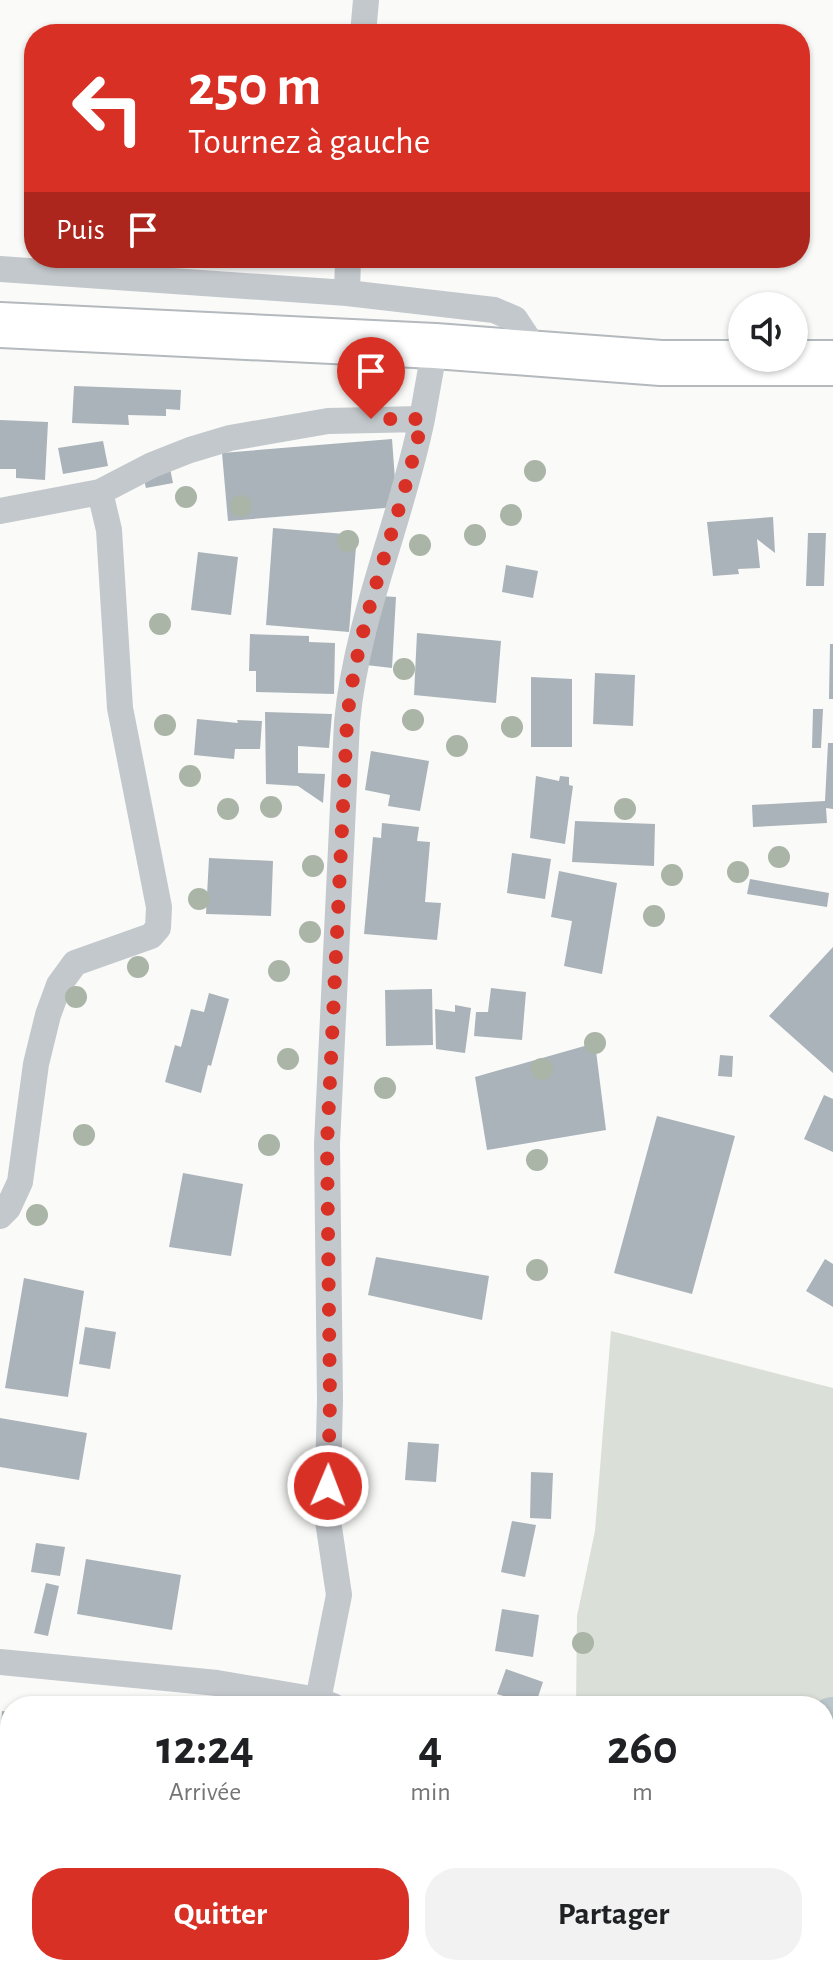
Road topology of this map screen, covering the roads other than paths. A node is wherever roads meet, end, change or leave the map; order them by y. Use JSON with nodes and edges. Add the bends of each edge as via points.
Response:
{"nodes":[{"id":1,"x":366,"y":0,"type":"edge"},
{"id":2,"x":364,"y":24,"type":"edge"},
{"id":3,"x":348,"y":268,"type":"edge"},
{"id":4,"x":0,"y":269,"type":"edge"},
{"id":5,"x":347,"y":293,"type":"junction"},
{"id":6,"x":0,"y":325,"type":"edge"},
{"id":7,"x":435,"y":346,"type":"junction"},
{"id":8,"x":538,"y":354,"type":"junction"},
{"id":9,"x":833,"y":363,"type":"edge"},
{"id":10,"x":422,"y":419,"type":"junction"},
{"id":11,"x":100,"y":492,"type":"junction"},
{"id":12,"x":0,"y":511,"type":"edge"},
{"id":13,"x":0,"y":1216,"type":"edge"},
{"id":14,"x":0,"y":1662,"type":"edge"},
{"id":15,"x":287,"y":1696,"type":"edge"},
{"id":16,"x":326,"y":1696,"type":"edge"}],
"edges":[{"from":1,"to":2,"type":"street"},
{"from":3,"to":5,"type":"street"},
{"from":4,"to":5,"type":"street"},
{"from":5,"to":8,"type":"street","via":[[494,310],[515,319]]},
{"from":6,"to":7,"type":"highway"},
{"from":7,"to":8,"type":"highway"},
{"from":7,"to":10,"type":"street"},
{"from":8,"to":9,"type":"highway","via":[[661,363]]},
{"from":10,"to":11,"type":"street","via":[[328,421],[230,438],[152,465]]},
{"from":10,"to":16,"type":"street","via":[[353,668],[347,722],[327,1144],[327,1514],[339,1595]]},
{"from":11,"to":12,"type":"street"},
{"from":11,"to":13,"type":"street","via":[[109,530],[120,708],[159,907],[158,928],[151,936],[75,963],[59,985],[36,1064],[20,1182]]},
{"from":14,"to":15,"type":"street","via":[[217,1683]]}]}
